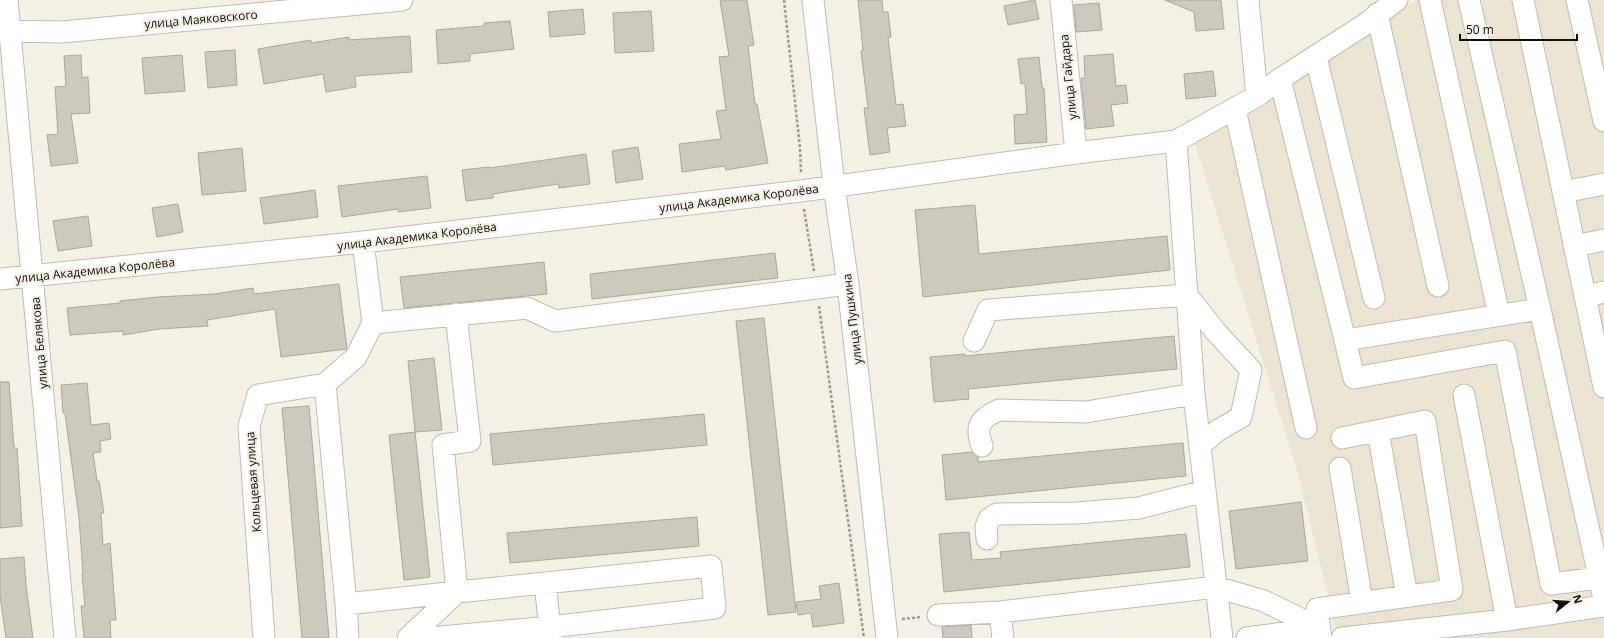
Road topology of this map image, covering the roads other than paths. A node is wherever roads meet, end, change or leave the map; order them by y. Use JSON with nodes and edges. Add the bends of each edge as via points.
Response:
{"nodes":[{"id":1,"x":7,"y":0,"type":"edge"},
{"id":2,"x":402,"y":0,"type":"edge"},
{"id":3,"x":813,"y":0,"type":"edge"},
{"id":4,"x":1061,"y":0,"type":"edge"},
{"id":5,"x":1248,"y":0,"type":"edge"},
{"id":6,"x":1397,"y":0,"type":"edge"},
{"id":7,"x":1430,"y":0,"type":"edge"},
{"id":8,"x":1469,"y":0,"type":"edge"},
{"id":9,"x":1523,"y":0,"type":"edge"},
{"id":10,"x":1577,"y":0,"type":"edge"},
{"id":11,"x":1377,"y":14,"type":"junction"},
{"id":12,"x":4,"y":31,"type":"edge"},
{"id":13,"x":1316,"y":57,"type":"junction"},
{"id":14,"x":1280,"y":79,"type":"junction"},
{"id":15,"x":1257,"y":96,"type":"junction"},
{"id":16,"x":1236,"y":109,"type":"junction"},
{"id":17,"x":1604,"y":120,"type":"edge"},
{"id":18,"x":1176,"y":141,"type":"junction"},
{"id":19,"x":1076,"y":153,"type":"junction"},
{"id":20,"x":1604,"y":184,"type":"edge"},
{"id":21,"x":834,"y":186,"type":"junction"},
{"id":22,"x":1563,"y":192,"type":"junction"},
{"id":23,"x":1604,"y":240,"type":"edge"},
{"id":24,"x":363,"y":242,"type":"junction"},
{"id":25,"x":1574,"y":246,"type":"junction"},
{"id":26,"x":33,"y":276,"type":"junction"},
{"id":27,"x":0,"y":279,"type":"edge"},
{"id":28,"x":848,"y":284,"type":"junction"},
{"id":29,"x":1438,"y":286,"type":"dead end"},
{"id":30,"x":1187,"y":295,"type":"junction"},
{"id":31,"x":1595,"y":295,"type":"edge"},
{"id":32,"x":1374,"y":298,"type":"dead end"},
{"id":33,"x":1540,"y":309,"type":"junction"},
{"id":34,"x":456,"y":314,"type":"junction"},
{"id":35,"x":1499,"y":315,"type":"junction"},
{"id":36,"x":373,"y":323,"type":"junction"},
{"id":37,"x":1345,"y":340,"type":"junction"},
{"id":38,"x":974,"y":341,"type":"dead end"},
{"id":39,"x":1600,"y":343,"type":"edge"},
{"id":40,"x":325,"y":384,"type":"junction"},
{"id":41,"x":1604,"y":387,"type":"edge"},
{"id":42,"x":1194,"y":394,"type":"junction"},
{"id":43,"x":1464,"y":395,"type":"dead end"},
{"id":44,"x":1306,"y":428,"type":"dead end"},
{"id":45,"x":1378,"y":431,"type":"junction"},
{"id":46,"x":1342,"y":438,"type":"dead end"},
{"id":47,"x":982,"y":446,"type":"dead end"},
{"id":48,"x":1200,"y":446,"type":"junction"},
{"id":49,"x":1340,"y":468,"type":"dead end"},
{"id":50,"x":1205,"y":491,"type":"junction"},
{"id":51,"x":987,"y":539,"type":"dead end"},
{"id":52,"x":1599,"y":578,"type":"junction"},
{"id":53,"x":545,"y":583,"type":"junction"},
{"id":54,"x":1216,"y":587,"type":"junction"},
{"id":55,"x":457,"y":592,"type":"junction"},
{"id":56,"x":1407,"y":596,"type":"junction"},
{"id":57,"x":1604,"y":598,"type":"edge"},
{"id":58,"x":1362,"y":602,"type":"junction"},
{"id":59,"x":346,"y":604,"type":"junction"},
{"id":60,"x":1604,"y":606,"type":"edge"},
{"id":61,"x":1000,"y":612,"type":"junction"},
{"id":62,"x":938,"y":615,"type":"road end"},
{"id":63,"x":1507,"y":620,"type":"junction"},
{"id":64,"x":886,"y":629,"type":"edge"},
{"id":65,"x":551,"y":633,"type":"edge"},
{"id":66,"x":1320,"y":633,"type":"edge"},
{"id":67,"x":1290,"y":635,"type":"edge"},
{"id":68,"x":65,"y":638,"type":"edge"},
{"id":69,"x":264,"y":638,"type":"edge"},
{"id":70,"x":348,"y":638,"type":"edge"},
{"id":71,"x":408,"y":638,"type":"edge"},
{"id":72,"x":430,"y":638,"type":"edge"},
{"id":73,"x":1003,"y":638,"type":"edge"},
{"id":74,"x":1222,"y":638,"type":"edge"},
{"id":75,"x":1248,"y":638,"type":"edge"},
{"id":76,"x":1342,"y":638,"type":"edge"}],
"edges":[{"from":1,"to":12,"type":"street","name":"улица Белякова"},
{"from":2,"to":12,"type":"street","name":"улица Маяковского","via":[[62,32]]},
{"from":3,"to":21,"type":"street","name":"улица Пушкина"},
{"from":4,"to":19,"type":"street","name":"улица Гайдара"},
{"from":5,"to":15,"type":"street"},
{"from":6,"to":11,"type":"street"},
{"from":7,"to":35,"type":"street"},
{"from":8,"to":33,"type":"street"},
{"from":9,"to":22,"type":"street"},
{"from":10,"to":17,"type":"street"},
{"from":11,"to":13,"type":"street"},
{"from":11,"to":29,"type":"street"},
{"from":12,"to":26,"type":"street","name":"улица Белякова"},
{"from":13,"to":14,"type":"street"},
{"from":13,"to":32,"type":"street"},
{"from":14,"to":15,"type":"street"},
{"from":14,"to":37,"type":"street"},
{"from":15,"to":16,"type":"street"},
{"from":16,"to":18,"type":"street"},
{"from":16,"to":44,"type":"street"},
{"from":18,"to":19,"type":"street","name":"улица Академика Королёва"},
{"from":18,"to":30,"type":"street"},
{"from":19,"to":21,"type":"street","name":"улица Академика Королёва"},
{"from":20,"to":22,"type":"street"},
{"from":21,"to":24,"type":"street","name":"улица Академика Королёва"},
{"from":21,"to":28,"type":"street","name":"улица Пушкина"},
{"from":22,"to":25,"type":"street"},
{"from":23,"to":25,"type":"street"},
{"from":24,"to":26,"type":"street","name":"улица Академика Королёва"},
{"from":24,"to":36,"type":"street"},
{"from":25,"to":31,"type":"street"},
{"from":26,"to":27,"type":"street","name":"улица Академика Королёва"},
{"from":26,"to":68,"type":"street","name":"улица Белякова"},
{"from":28,"to":34,"type":"street","via":[[555,321],[527,308]]},
{"from":28,"to":64,"type":"street","name":"улица Пушкина"},
{"from":30,"to":38,"type":"street","via":[[988,310]]},
{"from":30,"to":42,"type":"street"},
{"from":30,"to":48,"type":"street","via":[[1251,370],[1241,417],[1217,431]]},
{"from":31,"to":39,"type":"street"},
{"from":33,"to":35,"type":"street"},
{"from":33,"to":52,"type":"street"},
{"from":34,"to":36,"type":"street"},
{"from":34,"to":55,"type":"street","via":[[470,441],[443,445]]},
{"from":35,"to":37,"type":"street"},
{"from":36,"to":40,"type":"street","via":[[356,357]]},
{"from":37,"to":52,"type":"street","via":[[1354,378],[1505,350],[1550,584]]},
{"from":39,"to":41,"type":"street"},
{"from":40,"to":59,"type":"street"},
{"from":40,"to":69,"type":"street","name":"Кольцевая улица","via":[[258,395],[249,426]]},
{"from":42,"to":47,"type":"street","via":[[1086,412],[999,410],[989,414],[981,422],[978,433]]},
{"from":42,"to":48,"type":"street"},
{"from":43,"to":63,"type":"street"},
{"from":45,"to":46,"type":"street"},
{"from":45,"to":56,"type":"street"},
{"from":45,"to":56,"type":"street","via":[[1425,421],[1452,590]]},
{"from":48,"to":50,"type":"street"},
{"from":49,"to":58,"type":"street"},
{"from":50,"to":51,"type":"street","via":[[1140,508],[1076,513],[997,514],[989,519],[986,527]]},
{"from":50,"to":54,"type":"street"},
{"from":52,"to":57,"type":"street"},
{"from":53,"to":55,"type":"street"},
{"from":53,"to":65,"type":"street"},
{"from":53,"to":65,"type":"street","via":[[711,566],[715,608]]},
{"from":54,"to":61,"type":"street"},
{"from":54,"to":66,"type":"street","via":[[1264,601]]},
{"from":54,"to":74,"type":"street"},
{"from":55,"to":59,"type":"street"},
{"from":55,"to":71,"type":"street"},
{"from":56,"to":58,"type":"street"},
{"from":58,"to":66,"type":"street","via":[[1317,609]]},
{"from":59,"to":70,"type":"street"},
{"from":60,"to":63,"type":"street"},
{"from":61,"to":62,"type":"street"},
{"from":61,"to":73,"type":"street"},
{"from":63,"to":76,"type":"street"},
{"from":65,"to":72,"type":"street"},
{"from":66,"to":67,"type":"street"},
{"from":67,"to":75,"type":"street"}]}
